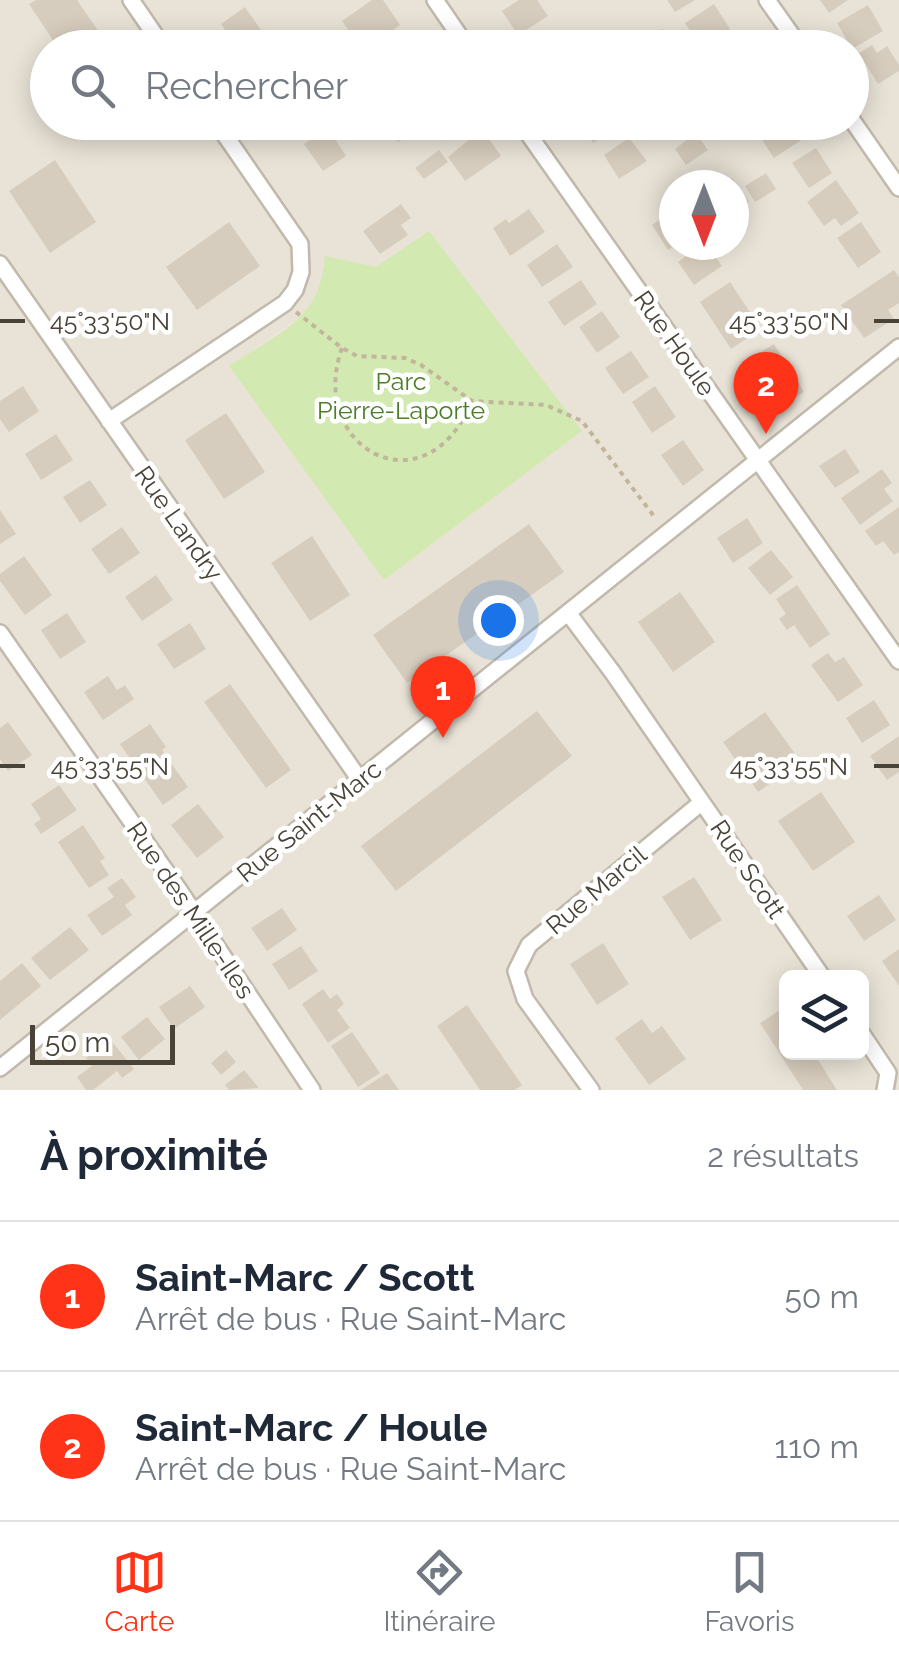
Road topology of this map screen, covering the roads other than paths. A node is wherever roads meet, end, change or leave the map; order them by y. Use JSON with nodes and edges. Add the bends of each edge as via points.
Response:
{"nodes":[{"id":1,"x":131,"y":0,"type":"edge"},
{"id":2,"x":435,"y":0,"type":"edge"},
{"id":3,"x":767,"y":0,"type":"edge"},
{"id":4,"x":152,"y":30,"type":"edge"},
{"id":5,"x":456,"y":30,"type":"edge"},
{"id":6,"x":788,"y":30,"type":"edge"},
{"id":7,"x":228,"y":140,"type":"edge"},
{"id":8,"x":533,"y":140,"type":"edge"},
{"id":9,"x":866,"y":140,"type":"edge"},
{"id":10,"x":899,"y":188,"type":"edge"},
{"id":11,"x":0,"y":264,"type":"edge"},
{"id":12,"x":899,"y":347,"type":"edge"},
{"id":13,"x":109,"y":421,"type":"junction"},
{"id":14,"x":758,"y":460,"type":"junction"},
{"id":15,"x":569,"y":614,"type":"junction"},
{"id":16,"x":0,"y":633,"type":"edge"},
{"id":17,"x":899,"y":661,"type":"edge"},
{"id":18,"x":360,"y":780,"type":"junction"},
{"id":19,"x":702,"y":802,"type":"junction"},
{"id":20,"x":193,"y":914,"type":"junction"},
{"id":21,"x":818,"y":970,"type":"edge"},
{"id":22,"x":869,"y":1044,"type":"edge"},
{"id":23,"x":0,"y":1068,"type":"edge"},
{"id":24,"x":312,"y":1090,"type":"edge"},
{"id":25,"x":592,"y":1090,"type":"edge"},
{"id":26,"x":886,"y":1090,"type":"edge"}],
"edges":[{"from":1,"to":4,"type":"street"},
{"from":2,"to":5,"type":"street"},
{"from":3,"to":6,"type":"street"},
{"from":7,"to":13,"type":"street","via":[[300,244],[295,290],[286,303]]},
{"from":8,"to":14,"type":"street","name":"Rue Houle"},
{"from":9,"to":10,"type":"street"},
{"from":11,"to":13,"type":"street","name":"Rue Landry"},
{"from":12,"to":14,"type":"street","name":"Rue Saint-Marc"},
{"from":13,"to":18,"type":"street","name":"Rue Landry"},
{"from":14,"to":15,"type":"street","name":"Rue Saint-Marc"},
{"from":14,"to":17,"type":"street","name":"Rue Houle"},
{"from":15,"to":18,"type":"street","name":"Rue Saint-Marc"},
{"from":15,"to":19,"type":"street","name":"Rue Scott"},
{"from":16,"to":20,"type":"street","name":"Rue des Mille-Iles"},
{"from":18,"to":20,"type":"street","name":"Rue Saint-Marc"},
{"from":19,"to":21,"type":"street","name":"Rue Scott"},
{"from":19,"to":25,"type":"street","name":"Rue Marcil","via":[[529,945],[516,971],[525,999]]},
{"from":20,"to":23,"type":"street","name":"Rue Saint-Marc"},
{"from":20,"to":24,"type":"street","name":"Rue des Mille-Iles"},
{"from":22,"to":26,"type":"street","via":[[888,1073]]}]}
